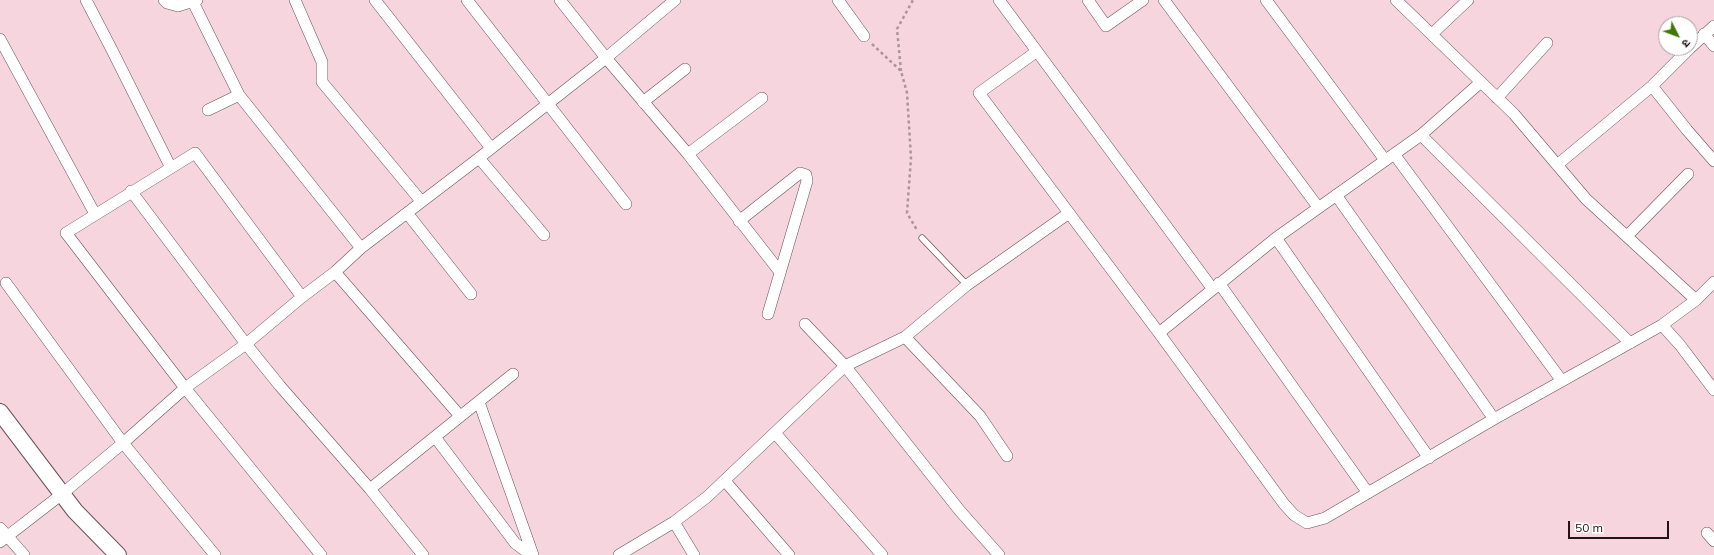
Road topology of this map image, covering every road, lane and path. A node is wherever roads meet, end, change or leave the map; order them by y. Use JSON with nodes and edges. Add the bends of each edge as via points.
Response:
{"nodes":[{"id":1,"x":86,"y":0,"type":"edge"},
{"id":2,"x":164,"y":0,"type":"edge"},
{"id":3,"x":294,"y":0,"type":"edge"},
{"id":4,"x":375,"y":0,"type":"edge"},
{"id":5,"x":467,"y":0,"type":"edge"},
{"id":6,"x":560,"y":0,"type":"edge"},
{"id":7,"x":675,"y":0,"type":"edge"},
{"id":8,"x":838,"y":0,"type":"edge"},
{"id":9,"x":913,"y":0,"type":"edge"},
{"id":10,"x":998,"y":0,"type":"edge"},
{"id":11,"x":1088,"y":0,"type":"edge"},
{"id":12,"x":1144,"y":0,"type":"edge"},
{"id":13,"x":1164,"y":0,"type":"edge"},
{"id":14,"x":1266,"y":0,"type":"edge"},
{"id":15,"x":1396,"y":0,"type":"edge"},
{"id":16,"x":1468,"y":0,"type":"edge"},
{"id":17,"x":195,"y":1,"type":"edge"},
{"id":18,"x":1714,"y":26,"type":"edge"},
{"id":19,"x":1432,"y":34,"type":"junction"},
{"id":20,"x":1704,"y":34,"type":"junction"},
{"id":21,"x":864,"y":36,"type":"joint"},
{"id":22,"x":0,"y":39,"type":"edge"},
{"id":23,"x":1698,"y":40,"type":"edge"},
{"id":24,"x":1547,"y":43,"type":"dead end"},
{"id":25,"x":1714,"y":46,"type":"edge"},
{"id":26,"x":1036,"y":52,"type":"junction"},
{"id":27,"x":1682,"y":56,"type":"edge"},
{"id":28,"x":606,"y":58,"type":"junction"},
{"id":29,"x":685,"y":69,"type":"dead end"},
{"id":30,"x":901,"y":71,"type":"junction"},
{"id":31,"x":1482,"y":82,"type":"junction"},
{"id":32,"x":1652,"y":86,"type":"junction"},
{"id":33,"x":239,"y":95,"type":"junction"},
{"id":34,"x":762,"y":98,"type":"dead end"},
{"id":35,"x":1497,"y":98,"type":"junction"},
{"id":36,"x":643,"y":102,"type":"junction"},
{"id":37,"x":547,"y":104,"type":"junction"},
{"id":38,"x":208,"y":110,"type":"dead end"},
{"id":39,"x":1421,"y":135,"type":"junction"},
{"id":40,"x":491,"y":148,"type":"junction"},
{"id":41,"x":688,"y":154,"type":"junction"},
{"id":42,"x":1389,"y":157,"type":"junction"},
{"id":43,"x":479,"y":158,"type":"junction"},
{"id":44,"x":1714,"y":161,"type":"edge"},
{"id":45,"x":1557,"y":165,"type":"junction"},
{"id":46,"x":171,"y":168,"type":"junction"},
{"id":47,"x":1688,"y":174,"type":"dead end"},
{"id":48,"x":131,"y":191,"type":"junction"},
{"id":49,"x":1336,"y":195,"type":"junction"},
{"id":50,"x":421,"y":201,"type":"junction"},
{"id":51,"x":626,"y":204,"type":"dead end"},
{"id":52,"x":1318,"y":207,"type":"junction"},
{"id":53,"x":407,"y":213,"type":"junction"},
{"id":54,"x":1069,"y":213,"type":"junction"},
{"id":55,"x":95,"y":214,"type":"junction"},
{"id":56,"x":739,"y":220,"type":"junction"},
{"id":57,"x":544,"y":235,"type":"dead end"},
{"id":58,"x":1627,"y":236,"type":"junction"},
{"id":59,"x":922,"y":238,"type":"joint"},
{"id":60,"x":1276,"y":238,"type":"junction"},
{"id":61,"x":361,"y":248,"type":"junction"},
{"id":62,"x":335,"y":272,"type":"junction"},
{"id":63,"x":780,"y":272,"type":"junction"},
{"id":64,"x":1714,"y":282,"type":"edge"},
{"id":65,"x":6,"y":283,"type":"dead end"},
{"id":66,"x":967,"y":285,"type":"junction"},
{"id":67,"x":1215,"y":286,"type":"junction"},
{"id":68,"x":471,"y":294,"type":"dead end"},
{"id":69,"x":302,"y":297,"type":"junction"},
{"id":70,"x":1696,"y":300,"type":"junction"},
{"id":71,"x":768,"y":314,"type":"dead end"},
{"id":72,"x":805,"y":324,"type":"dead end"},
{"id":73,"x":1662,"y":325,"type":"junction"},
{"id":74,"x":1159,"y":332,"type":"junction"},
{"id":75,"x":906,"y":337,"type":"junction"},
{"id":76,"x":1630,"y":343,"type":"junction"},
{"id":77,"x":246,"y":344,"type":"junction"},
{"id":78,"x":845,"y":366,"type":"junction"},
{"id":79,"x":513,"y":374,"type":"dead end"},
{"id":80,"x":1562,"y":381,"type":"junction"},
{"id":81,"x":185,"y":388,"type":"junction"},
{"id":82,"x":1714,"y":390,"type":"edge"},
{"id":83,"x":479,"y":402,"type":"junction"},
{"id":84,"x":0,"y":412,"type":"edge"},
{"id":85,"x":460,"y":416,"type":"junction"},
{"id":86,"x":1494,"y":419,"type":"junction"},
{"id":87,"x":775,"y":433,"type":"junction"},
{"id":88,"x":435,"y":437,"type":"junction"},
{"id":89,"x":123,"y":443,"type":"junction"},
{"id":90,"x":1007,"y":456,"type":"dead end"},
{"id":91,"x":1429,"y":458,"type":"junction"},
{"id":92,"x":725,"y":481,"type":"junction"},
{"id":93,"x":370,"y":489,"type":"junction"},
{"id":94,"x":1368,"y":493,"type":"junction"},
{"id":95,"x":62,"y":494,"type":"junction"},
{"id":96,"x":674,"y":522,"type":"junction"},
{"id":97,"x":2,"y":535,"type":"edge"},
{"id":98,"x":97,"y":535,"type":"junction"},
{"id":99,"x":24,"y":555,"type":"edge"},
{"id":100,"x":109,"y":555,"type":"edge"},
{"id":101,"x":118,"y":555,"type":"edge"},
{"id":102,"x":215,"y":555,"type":"edge"},
{"id":103,"x":321,"y":555,"type":"edge"},
{"id":104,"x":423,"y":555,"type":"edge"},
{"id":105,"x":532,"y":555,"type":"edge"},
{"id":106,"x":619,"y":555,"type":"edge"},
{"id":107,"x":694,"y":555,"type":"edge"},
{"id":108,"x":789,"y":555,"type":"edge"},
{"id":109,"x":882,"y":555,"type":"edge"},
{"id":110,"x":999,"y":555,"type":"edge"}],
"edges":[{"from":1,"to":46,"type":"street"},
{"from":2,"to":17,"type":"street","via":[[178,6]]},
{"from":3,"to":50,"type":"street","via":[[322,62],[322,82]]},
{"from":4,"to":40,"type":"street"},
{"from":5,"to":37,"type":"street"},
{"from":6,"to":28,"type":"street"},
{"from":7,"to":28,"type":"street"},
{"from":8,"to":21,"type":"street"},
{"from":9,"to":30,"type":"path","via":[[897,29]]},
{"from":10,"to":26,"type":"street"},
{"from":11,"to":12,"type":"street","via":[[1106,26]]},
{"from":13,"to":52,"type":"street"},
{"from":14,"to":42,"type":"street"},
{"from":15,"to":19,"type":"street"},
{"from":16,"to":19,"type":"street"},
{"from":17,"to":33,"type":"street"},
{"from":18,"to":20,"type":"street"},
{"from":19,"to":31,"type":"street"},
{"from":20,"to":23,"type":"street"},
{"from":20,"to":25,"type":"street"},
{"from":21,"to":30,"type":"path"},
{"from":22,"to":55,"type":"street"},
{"from":24,"to":35,"type":"street"},
{"from":26,"to":54,"type":"street","via":[[979,93]]},
{"from":26,"to":67,"type":"street"},
{"from":27,"to":32,"type":"street"},
{"from":28,"to":36,"type":"street"},
{"from":28,"to":37,"type":"street"},
{"from":29,"to":36,"type":"street"},
{"from":30,"to":59,"type":"path","via":[[907,93],[911,158],[908,212]]},
{"from":31,"to":35,"type":"street"},
{"from":31,"to":39,"type":"street"},
{"from":32,"to":44,"type":"street"},
{"from":32,"to":45,"type":"street"},
{"from":33,"to":38,"type":"street"},
{"from":33,"to":61,"type":"street"},
{"from":34,"to":41,"type":"street"},
{"from":35,"to":45,"type":"street"},
{"from":36,"to":41,"type":"street"},
{"from":37,"to":40,"type":"street"},
{"from":37,"to":51,"type":"street"},
{"from":39,"to":42,"type":"street"},
{"from":39,"to":76,"type":"street"},
{"from":40,"to":43,"type":"street"},
{"from":41,"to":56,"type":"street"},
{"from":42,"to":49,"type":"street"},
{"from":42,"to":80,"type":"street"},
{"from":43,"to":50,"type":"street"},
{"from":43,"to":57,"type":"street"},
{"from":45,"to":58,"type":"street","via":[[1586,200]]},
{"from":46,"to":48,"type":"street"},
{"from":46,"to":69,"type":"street","via":[[195,153]]},
{"from":47,"to":58,"type":"street"},
{"from":48,"to":55,"type":"street"},
{"from":48,"to":77,"type":"street"},
{"from":49,"to":52,"type":"street"},
{"from":49,"to":86,"type":"street"},
{"from":50,"to":53,"type":"street"},
{"from":52,"to":60,"type":"street"},
{"from":53,"to":61,"type":"street"},
{"from":53,"to":68,"type":"street"},
{"from":54,"to":66,"type":"street"},
{"from":54,"to":74,"type":"street"},
{"from":55,"to":81,"type":"street","via":[[66,233]]},
{"from":56,"to":63,"type":"street"},
{"from":56,"to":63,"type":"street","via":[[800,173],[806,175],[807,181]]},
{"from":58,"to":70,"type":"street"},
{"from":59,"to":66,"type":"lane"},
{"from":60,"to":67,"type":"street"},
{"from":60,"to":91,"type":"street"},
{"from":61,"to":62,"type":"street"},
{"from":62,"to":69,"type":"street"},
{"from":62,"to":85,"type":"street"},
{"from":63,"to":71,"type":"street"},
{"from":64,"to":70,"type":"street"},
{"from":65,"to":89,"type":"street"},
{"from":66,"to":75,"type":"street"},
{"from":67,"to":74,"type":"street"},
{"from":67,"to":94,"type":"street"},
{"from":69,"to":77,"type":"street"},
{"from":70,"to":73,"type":"street"},
{"from":72,"to":78,"type":"street"},
{"from":73,"to":76,"type":"street"},
{"from":73,"to":82,"type":"street"},
{"from":74,"to":94,"type":"street","via":[[1294,515],[1308,523],[1325,518]]},
{"from":75,"to":78,"type":"street"},
{"from":75,"to":90,"type":"street","via":[[980,416]]},
{"from":76,"to":80,"type":"street"},
{"from":77,"to":81,"type":"street"},
{"from":77,"to":93,"type":"street"},
{"from":78,"to":87,"type":"street"},
{"from":78,"to":110,"type":"street","via":[[960,511]]},
{"from":79,"to":83,"type":"street"},
{"from":80,"to":86,"type":"street"},
{"from":81,"to":89,"type":"street"},
{"from":81,"to":103,"type":"street"},
{"from":83,"to":85,"type":"street"},
{"from":83,"to":105,"type":"street"},
{"from":84,"to":95,"type":"street"},
{"from":85,"to":88,"type":"street"},
{"from":86,"to":91,"type":"street"},
{"from":87,"to":92,"type":"street"},
{"from":87,"to":109,"type":"street"},
{"from":88,"to":93,"type":"street"},
{"from":88,"to":105,"type":"street","via":[[515,543]]},
{"from":89,"to":95,"type":"street"},
{"from":89,"to":102,"type":"street"},
{"from":91,"to":94,"type":"street"},
{"from":92,"to":96,"type":"street"},
{"from":92,"to":108,"type":"street"},
{"from":93,"to":104,"type":"street"},
{"from":95,"to":97,"type":"street"},
{"from":95,"to":98,"type":"street"},
{"from":96,"to":106,"type":"street"},
{"from":96,"to":107,"type":"street"},
{"from":97,"to":99,"type":"street"},
{"from":98,"to":100,"type":"street"},
{"from":98,"to":101,"type":"street"}]}
